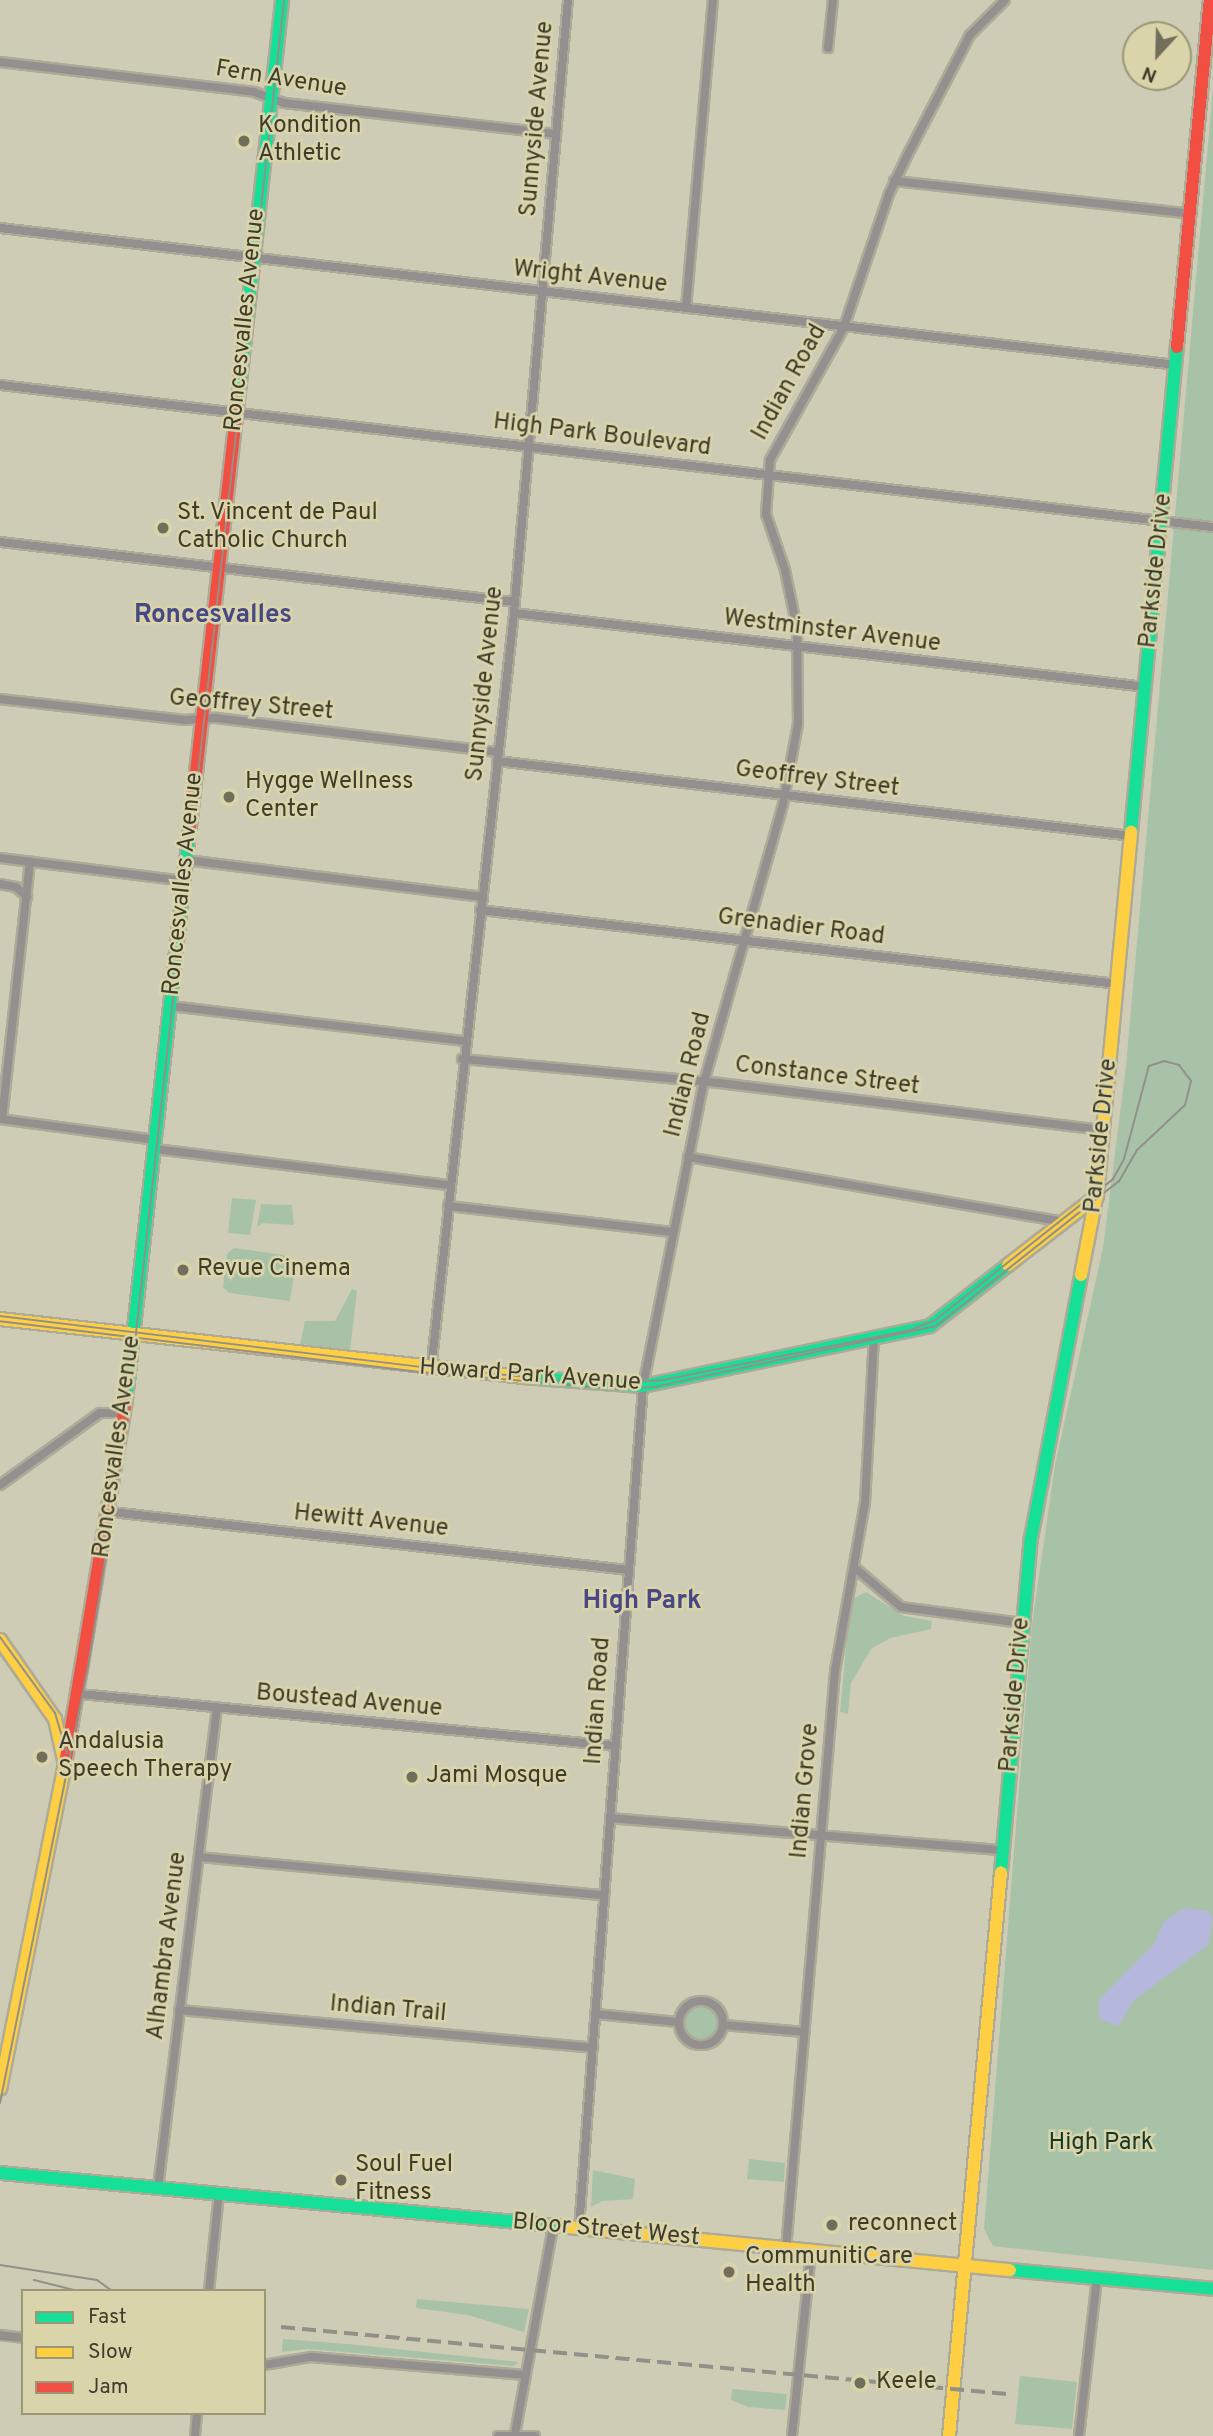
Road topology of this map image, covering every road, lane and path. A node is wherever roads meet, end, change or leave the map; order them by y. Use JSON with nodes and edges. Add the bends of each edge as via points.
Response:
{"nodes":[{"id":1,"x":282,"y":0,"type":"edge"},
{"id":2,"x":568,"y":0,"type":"edge"},
{"id":3,"x":713,"y":0,"type":"edge"},
{"id":4,"x":833,"y":0,"type":"edge"},
{"id":5,"x":1005,"y":0,"type":"edge"},
{"id":6,"x":1210,"y":0,"type":"edge"},
{"id":7,"x":828,"y":48,"type":"dead end"},
{"id":8,"x":0,"y":62,"type":"edge"},
{"id":9,"x":271,"y":97,"type":"junction"},
{"id":10,"x":556,"y":134,"type":"junction"},
{"id":11,"x":894,"y":181,"type":"junction"},
{"id":12,"x":1191,"y":214,"type":"junction"},
{"id":13,"x":0,"y":228,"type":"edge"},
{"id":14,"x":253,"y":257,"type":"junction"},
{"id":15,"x":542,"y":291,"type":"junction"},
{"id":16,"x":686,"y":308,"type":"junction"},
{"id":17,"x":844,"y":327,"type":"junction"},
{"id":18,"x":1176,"y":365,"type":"junction"},
{"id":19,"x":0,"y":385,"type":"edge"},
{"id":20,"x":236,"y":413,"type":"junction"},
{"id":21,"x":528,"y":447,"type":"junction"},
{"id":22,"x":769,"y":476,"type":"junction"},
{"id":23,"x":1162,"y":520,"type":"junction"},
{"id":24,"x":1213,"y":527,"type":"edge"},
{"id":25,"x":0,"y":542,"type":"edge"},
{"id":26,"x":219,"y":566,"type":"junction"},
{"id":27,"x":515,"y":602,"type":"junction"},
{"id":28,"x":514,"y":613,"type":"junction"},
{"id":29,"x":799,"y":647,"type":"junction"},
{"id":30,"x":1146,"y":687,"type":"junction"},
{"id":31,"x":0,"y":699,"type":"edge"},
{"id":32,"x":202,"y":718,"type":"junction"},
{"id":33,"x":498,"y":757,"type":"junction"},
{"id":34,"x":786,"y":795,"type":"junction"},
{"id":35,"x":1132,"y":836,"type":"junction"},
{"id":36,"x":0,"y":858,"type":"edge"},
{"id":37,"x":186,"y":860,"type":"junction"},
{"id":38,"x":30,"y":862,"type":"junction"},
{"id":39,"x":0,"y":864,"type":"edge"},
{"id":40,"x":184,"y":881,"type":"junction"},
{"id":41,"x":0,"y":884,"type":"edge"},
{"id":42,"x":27,"y":897,"type":"junction"},
{"id":43,"x":481,"y":897,"type":"junction"},
{"id":44,"x":480,"y":910,"type":"junction"},
{"id":45,"x":744,"y":941,"type":"junction"},
{"id":46,"x":1118,"y":984,"type":"junction"},
{"id":47,"x":170,"y":1006,"type":"junction"},
{"id":48,"x":465,"y":1041,"type":"junction"},
{"id":49,"x":462,"y":1059,"type":"junction"},
{"id":50,"x":704,"y":1082,"type":"junction"},
{"id":51,"x":1,"y":1119,"type":"edge"},
{"id":52,"x":1104,"y":1130,"type":"junction"},
{"id":53,"x":155,"y":1145,"type":"junction"},
{"id":54,"x":688,"y":1157,"type":"junction"},
{"id":55,"x":450,"y":1185,"type":"junction"},
{"id":56,"x":1097,"y":1196,"type":"junction"},
{"id":57,"x":448,"y":1206,"type":"junction"},
{"id":58,"x":1065,"y":1223,"type":"junction"},
{"id":59,"x":672,"y":1232,"type":"junction"},
{"id":60,"x":0,"y":1319,"type":"edge"},
{"id":61,"x":134,"y":1335,"type":"junction"},
{"id":62,"x":874,"y":1339,"type":"junction"},
{"id":63,"x":432,"y":1370,"type":"junction"},
{"id":64,"x":643,"y":1385,"type":"junction"},
{"id":65,"x":125,"y":1413,"type":"junction"},
{"id":66,"x":0,"y":1485,"type":"edge"},
{"id":67,"x":111,"y":1512,"type":"junction"},
{"id":68,"x":855,"y":1568,"type":"junction"},
{"id":69,"x":628,"y":1570,"type":"junction"},
{"id":70,"x":1023,"y":1623,"type":"junction"},
{"id":71,"x":0,"y":1640,"type":"edge"},
{"id":72,"x":80,"y":1694,"type":"junction"},
{"id":73,"x":218,"y":1709,"type":"junction"},
{"id":74,"x":615,"y":1746,"type":"junction"},
{"id":75,"x":65,"y":1764,"type":"junction"},
{"id":76,"x":610,"y":1818,"type":"junction"},
{"id":77,"x":821,"y":1836,"type":"junction"},
{"id":78,"x":1002,"y":1850,"type":"junction"},
{"id":79,"x":200,"y":1857,"type":"junction"},
{"id":80,"x":604,"y":1895,"type":"junction"},
{"id":81,"x":179,"y":2010,"type":"junction"},
{"id":82,"x":596,"y":2014,"type":"junction"},
{"id":83,"x":678,"y":2022,"type":"junction"},
{"id":84,"x":723,"y":2025,"type":"junction"},
{"id":85,"x":805,"y":2032,"type":"junction"},
{"id":86,"x":593,"y":2048,"type":"junction"},
{"id":87,"x":0,"y":2089,"type":"edge"},
{"id":88,"x":0,"y":2173,"type":"edge"},
{"id":89,"x":158,"y":2188,"type":"junction"},
{"id":90,"x":219,"y":2193,"type":"junction"},
{"id":91,"x":553,"y":2227,"type":"junction"},
{"id":92,"x":579,"y":2228,"type":"junction"},
{"id":93,"x":786,"y":2249,"type":"junction"},
{"id":94,"x":811,"y":2252,"type":"junction"},
{"id":95,"x":965,"y":2267,"type":"junction"},
{"id":96,"x":1097,"y":2278,"type":"junction"},
{"id":97,"x":209,"y":2289,"type":"edge"},
{"id":98,"x":1213,"y":2289,"type":"edge"},
{"id":99,"x":0,"y":2335,"type":"edge"},
{"id":100,"x":21,"y":2338,"type":"edge"},
{"id":101,"x":266,"y":2365,"type":"edge"},
{"id":102,"x":525,"y":2375,"type":"junction"},
{"id":103,"x":197,"y":2415,"type":"edge"},
{"id":104,"x":515,"y":2434,"type":"edge"},
{"id":105,"x":195,"y":2436,"type":"edge"},
{"id":106,"x":498,"y":2436,"type":"edge"},
{"id":107,"x":535,"y":2436,"type":"edge"},
{"id":108,"x":792,"y":2436,"type":"edge"},
{"id":109,"x":949,"y":2436,"type":"edge"},
{"id":110,"x":1079,"y":2436,"type":"edge"}],
"edges":[{"from":1,"to":9,"type":"main road","name":"Roncesvalles Avenue"},
{"from":2,"to":10,"type":"street","name":"Sunnyside Avenue"},
{"from":3,"to":16,"type":"street"},
{"from":4,"to":7,"type":"street"},
{"from":5,"to":11,"type":"street","name":"Indian Road","via":[[970,35]]},
{"from":6,"to":12,"type":"main road","name":"Parkside Drive"},
{"from":8,"to":9,"type":"street","name":"Fern Avenue"},
{"from":9,"to":10,"type":"street","name":"Fern Avenue","via":[[284,103]]},
{"from":9,"to":14,"type":"main road","name":"Roncesvalles Avenue"},
{"from":10,"to":15,"type":"street","name":"Sunnyside Avenue"},
{"from":11,"to":12,"type":"street"},
{"from":11,"to":17,"type":"street","name":"Indian Road"},
{"from":12,"to":18,"type":"main road","name":"Parkside Drive"},
{"from":13,"to":14,"type":"street","name":"Wright Avenue"},
{"from":14,"to":15,"type":"street","name":"Wright Avenue"},
{"from":14,"to":20,"type":"main road","name":"Roncesvalles Avenue"},
{"from":15,"to":16,"type":"street","name":"Wright Avenue"},
{"from":15,"to":21,"type":"street","name":"Sunnyside Avenue"},
{"from":16,"to":17,"type":"street","name":"Wright Avenue"},
{"from":17,"to":18,"type":"street","name":"Wright Avenue"},
{"from":17,"to":22,"type":"street","name":"Indian Road","via":[[774,447]]},
{"from":18,"to":23,"type":"main road","name":"Parkside Drive"},
{"from":19,"to":20,"type":"street","name":"High Park Boulevard"},
{"from":20,"to":21,"type":"street","name":"High Park Boulevard"},
{"from":20,"to":26,"type":"main road","name":"Roncesvalles Avenue"},
{"from":21,"to":22,"type":"street","name":"High Park Boulevard"},
{"from":21,"to":27,"type":"street","name":"Sunnyside Avenue"},
{"from":22,"to":23,"type":"street","name":"High Park Boulevard"},
{"from":22,"to":29,"type":"street","name":"Indian Road","via":[[766,513],[790,587]]},
{"from":23,"to":24,"type":"street","name":"High Park Boulevard"},
{"from":23,"to":30,"type":"main road","name":"Parkside Drive"},
{"from":25,"to":26,"type":"street"},
{"from":26,"to":27,"type":"street"},
{"from":26,"to":32,"type":"main road","name":"Roncesvalles Avenue"},
{"from":27,"to":28,"type":"street","name":"Sunnyside Avenue"},
{"from":28,"to":29,"type":"street","name":"Westminster Avenue"},
{"from":28,"to":33,"type":"street","name":"Sunnyside Avenue"},
{"from":29,"to":30,"type":"street","name":"Westminster Avenue"},
{"from":29,"to":34,"type":"street","name":"Indian Road","via":[[799,724]]},
{"from":30,"to":35,"type":"main road","name":"Parkside Drive"},
{"from":31,"to":32,"type":"street","name":"Geoffrey Street","via":[[185,720]]},
{"from":32,"to":33,"type":"street","name":"Geoffrey Street"},
{"from":32,"to":37,"type":"main road","name":"Roncesvalles Avenue"},
{"from":33,"to":34,"type":"street","name":"Geoffrey Street"},
{"from":33,"to":43,"type":"street","name":"Sunnyside Avenue"},
{"from":34,"to":35,"type":"street","name":"Geoffrey Street"},
{"from":34,"to":45,"type":"street","name":"Indian Road"},
{"from":35,"to":46,"type":"main road","name":"Parkside Drive"},
{"from":36,"to":38,"type":"street"},
{"from":36,"to":39,"type":"street"},
{"from":37,"to":40,"type":"main road","name":"Roncesvalles Avenue"},
{"from":37,"to":43,"type":"street"},
{"from":38,"to":40,"type":"street"},
{"from":38,"to":42,"type":"street"},
{"from":40,"to":47,"type":"main road","name":"Roncesvalles Avenue"},
{"from":41,"to":42,"type":"street","via":[[16,887]]},
{"from":42,"to":51,"type":"street"},
{"from":43,"to":44,"type":"street","name":"Sunnyside Avenue"},
{"from":44,"to":45,"type":"street","name":"Grenadier Road"},
{"from":44,"to":48,"type":"street","name":"Sunnyside Avenue"},
{"from":45,"to":46,"type":"street","name":"Grenadier Road"},
{"from":45,"to":50,"type":"street","name":"Indian Road"},
{"from":46,"to":52,"type":"main road","name":"Parkside Drive"},
{"from":47,"to":48,"type":"street"},
{"from":47,"to":53,"type":"main road","name":"Roncesvalles Avenue"},
{"from":48,"to":49,"type":"street","name":"Sunnyside Avenue"},
{"from":49,"to":50,"type":"street","name":"Constance Street"},
{"from":49,"to":55,"type":"street","name":"Sunnyside Avenue"},
{"from":50,"to":52,"type":"street","name":"Constance Street"},
{"from":50,"to":54,"type":"street","name":"Indian Road"},
{"from":51,"to":53,"type":"street"},
{"from":52,"to":56,"type":"main road","name":"Parkside Drive"},
{"from":53,"to":55,"type":"street"},
{"from":53,"to":61,"type":"main road","name":"Roncesvalles Avenue"},
{"from":54,"to":58,"type":"street"},
{"from":54,"to":59,"type":"street","name":"Indian Road"},
{"from":55,"to":57,"type":"street","name":"Sunnyside Avenue"},
{"from":56,"to":58,"type":"main road","name":"Howard Park Avenue"},
{"from":56,"to":70,"type":"main road","name":"Parkside Drive","via":[[1031,1538]]},
{"from":57,"to":59,"type":"street"},
{"from":57,"to":63,"type":"street","name":"Sunnyside Avenue"},
{"from":58,"to":62,"type":"main road","name":"Howard Park Avenue","via":[[942,1319]]},
{"from":59,"to":64,"type":"street","name":"Indian Road"},
{"from":60,"to":61,"type":"main road","name":"Howard Park Avenue"},
{"from":61,"to":63,"type":"main road","name":"Howard Park Avenue"},
{"from":61,"to":65,"type":"main road","name":"Roncesvalles Avenue"},
{"from":62,"to":64,"type":"main road","name":"Howard Park Avenue"},
{"from":62,"to":68,"type":"street","name":"Indian Grove","via":[[865,1503]]},
{"from":63,"to":64,"type":"main road","name":"Howard Park Avenue"},
{"from":64,"to":69,"type":"street","name":"Indian Road"},
{"from":65,"to":66,"type":"street","via":[[100,1413]]},
{"from":65,"to":67,"type":"main road","name":"Roncesvalles Avenue"},
{"from":67,"to":69,"type":"street","name":"Hewitt Avenue"},
{"from":67,"to":72,"type":"main road","name":"Roncesvalles Avenue"},
{"from":68,"to":70,"type":"street","via":[[901,1607]]},
{"from":68,"to":77,"type":"street","name":"Indian Grove","via":[[838,1641]]},
{"from":69,"to":74,"type":"street","name":"Indian Road"},
{"from":70,"to":78,"type":"main road","name":"Parkside Drive"},
{"from":71,"to":75,"type":"main road","via":[[55,1719]]},
{"from":72,"to":73,"type":"street","name":"Boustead Avenue"},
{"from":72,"to":75,"type":"main road","name":"Roncesvalles Avenue"},
{"from":73,"to":74,"type":"street","name":"Boustead Avenue"},
{"from":73,"to":79,"type":"street","name":"Alhambra Avenue"},
{"from":74,"to":76,"type":"street","name":"Indian Road"},
{"from":75,"to":87,"type":"main road","name":"Roncesvalles Avenue"},
{"from":76,"to":77,"type":"street"},
{"from":76,"to":80,"type":"street","name":"Indian Road"},
{"from":77,"to":78,"type":"street"},
{"from":77,"to":85,"type":"street","name":"Indian Grove"},
{"from":78,"to":95,"type":"main road","name":"Parkside Drive"},
{"from":79,"to":80,"type":"street"},
{"from":79,"to":81,"type":"street","name":"Alhambra Avenue"},
{"from":80,"to":82,"type":"street","name":"Indian Road"},
{"from":81,"to":86,"type":"street","name":"Indian Trail"},
{"from":81,"to":89,"type":"street","name":"Alhambra Avenue"},
{"from":82,"to":83,"type":"street"},
{"from":82,"to":86,"type":"street","name":"Indian Road"},
{"from":83,"to":84,"type":"street","via":[[682,2035],[699,2045],[713,2042]]},
{"from":83,"to":84,"type":"street","via":[[689,2004],[702,2000],[720,2011]]},
{"from":84,"to":85,"type":"street"},
{"from":85,"to":93,"type":"street","name":"Indian Grove"},
{"from":86,"to":92,"type":"street","name":"Indian Road"},
{"from":88,"to":89,"type":"main road","name":"Bloor Street West"},
{"from":89,"to":90,"type":"main road","name":"Bloor Street West"},
{"from":90,"to":91,"type":"main road","name":"Bloor Street West"},
{"from":90,"to":97,"type":"street"},
{"from":91,"to":92,"type":"main road","name":"Bloor Street West"},
{"from":91,"to":102,"type":"street"},
{"from":92,"to":93,"type":"main road","name":"Bloor Street West"},
{"from":93,"to":94,"type":"main road","name":"Bloor Street West"},
{"from":94,"to":95,"type":"main road","name":"Bloor Street West"},
{"from":94,"to":108,"type":"street"},
{"from":95,"to":96,"type":"main road","name":"Bloor Street West"},
{"from":95,"to":109,"type":"main road","name":"Parkside Drive"},
{"from":96,"to":98,"type":"main road","name":"Bloor Street West"},
{"from":96,"to":110,"type":"street"},
{"from":99,"to":100,"type":"street"},
{"from":101,"to":102,"type":"street","via":[[311,2357]]},
{"from":102,"to":104,"type":"street"},
{"from":103,"to":105,"type":"street"},
{"from":104,"to":106,"type":"street"},
{"from":104,"to":107,"type":"street"}]}
